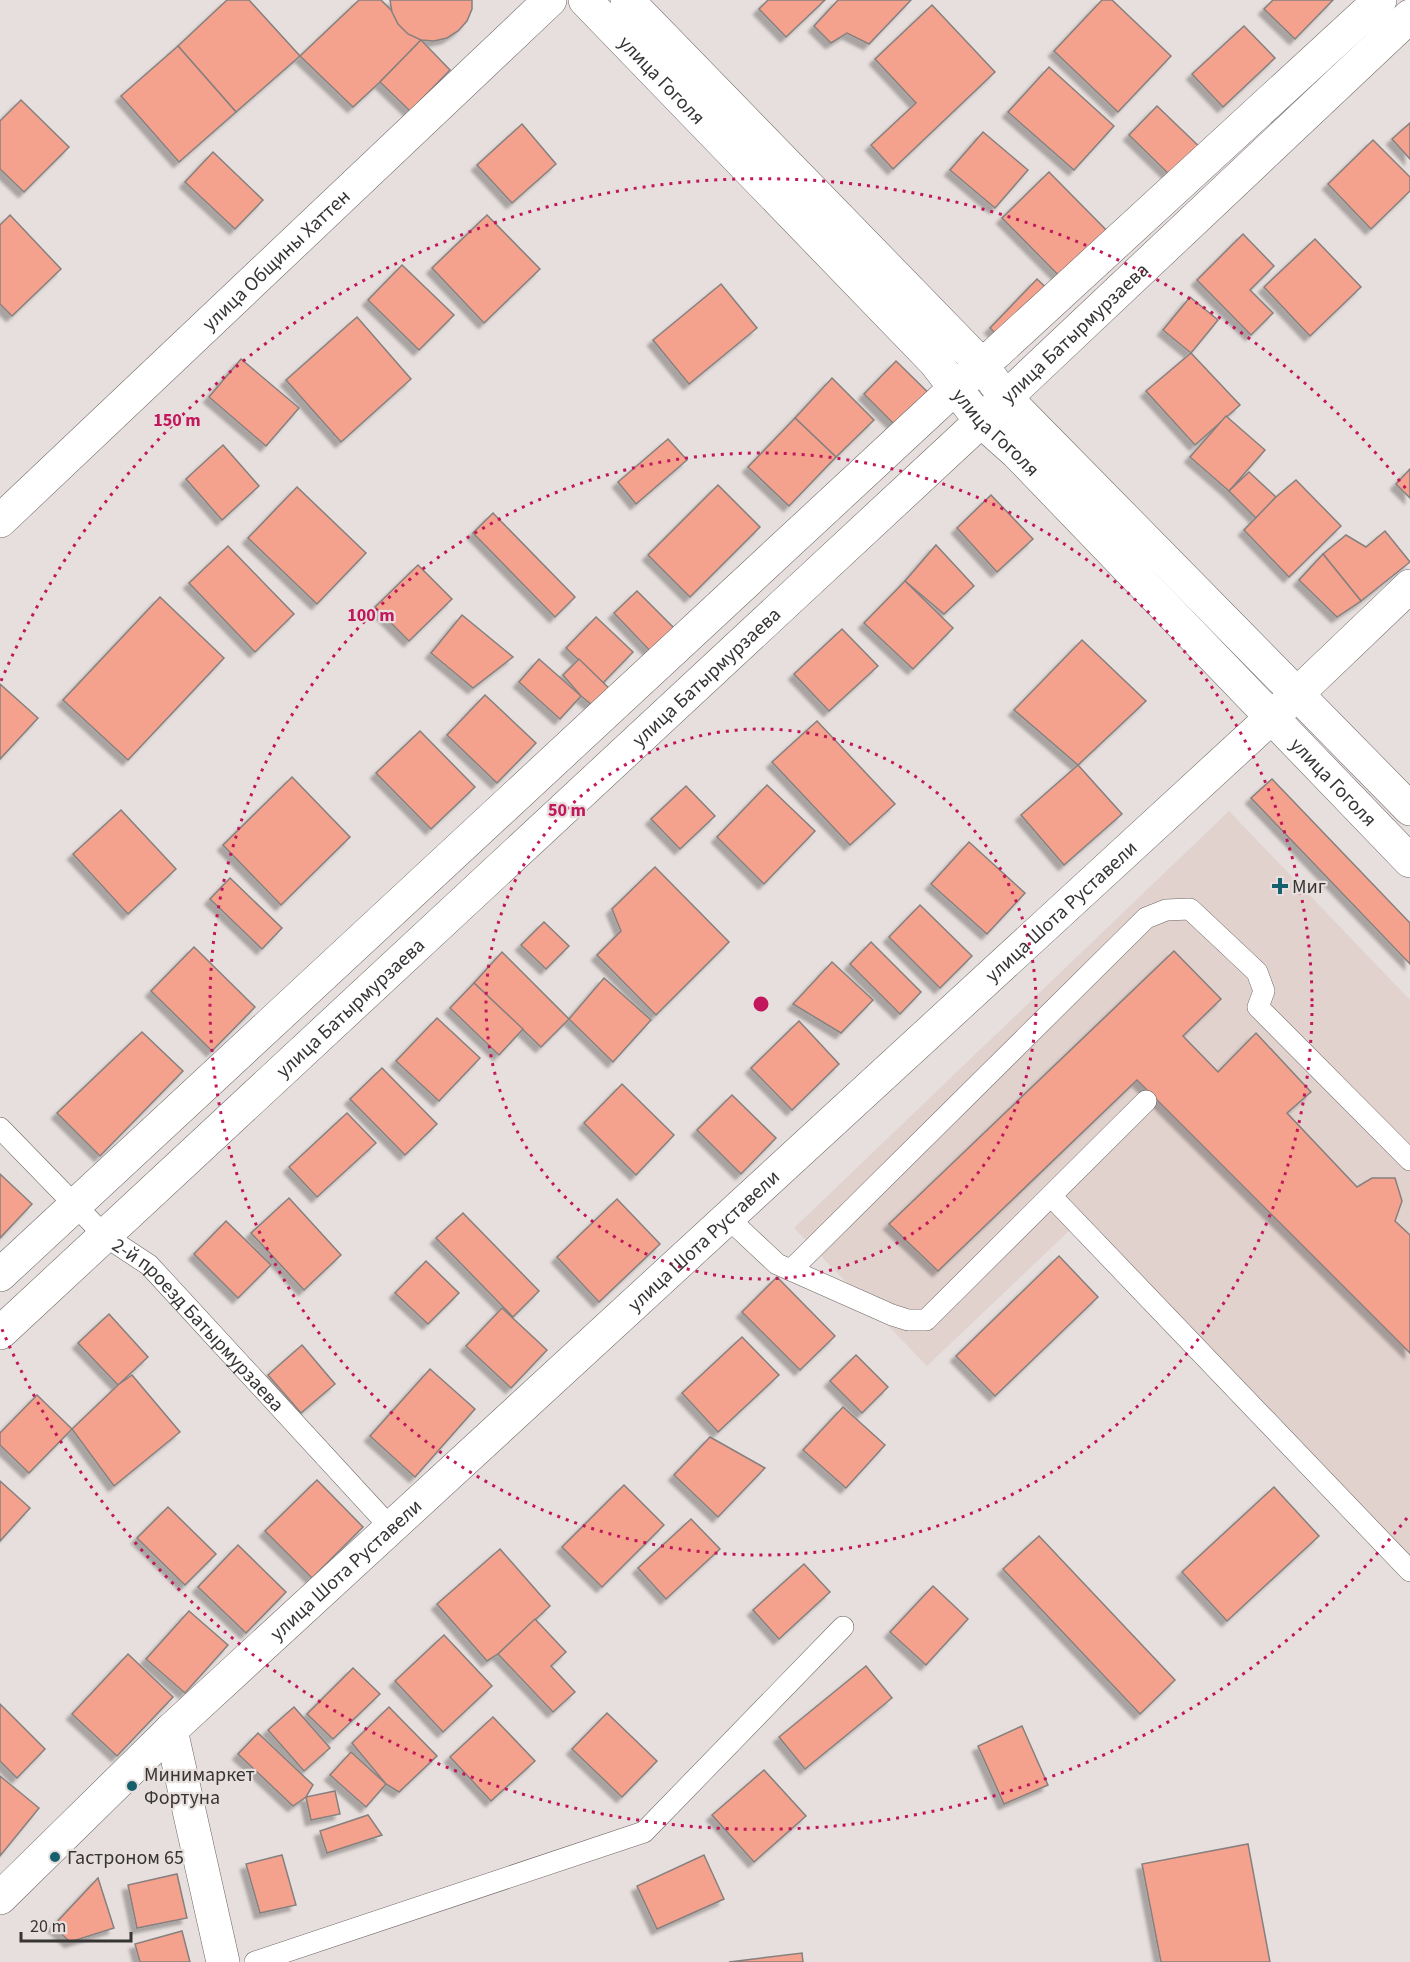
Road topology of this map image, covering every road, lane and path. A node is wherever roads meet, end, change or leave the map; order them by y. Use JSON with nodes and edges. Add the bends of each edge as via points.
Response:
{"nodes":[{"id":1,"x":550,"y":0,"type":"edge"},
{"id":2,"x":585,"y":0,"type":"edge"},
{"id":3,"x":627,"y":0,"type":"edge"},
{"id":4,"x":1380,"y":0,"type":"edge"},
{"id":5,"x":1410,"y":16,"type":"edge"},
{"id":6,"x":981,"y":364,"type":"junction"},
{"id":7,"x":954,"y":388,"type":"junction"},
{"id":8,"x":1005,"y":397,"type":"junction"},
{"id":9,"x":981,"y":422,"type":"junction"},
{"id":10,"x":0,"y":521,"type":"edge"},
{"id":11,"x":1410,"y":586,"type":"edge"},
{"id":12,"x":1298,"y":693,"type":"junction"},
{"id":13,"x":1272,"y":717,"type":"junction"},
{"id":14,"x":1410,"y":809,"type":"edge"},
{"id":15,"x":1410,"y":861,"type":"edge"},
{"id":16,"x":1146,"y":1101,"type":"dead end"},
{"id":17,"x":0,"y":1128,"type":"edge"},
{"id":18,"x":1410,"y":1160,"type":"edge"},
{"id":19,"x":1052,"y":1197,"type":"junction"},
{"id":20,"x":74,"y":1204,"type":"junction"},
{"id":21,"x":728,"y":1218,"type":"junction"},
{"id":22,"x":105,"y":1236,"type":"junction"},
{"id":23,"x":791,"y":1270,"type":"junction"},
{"id":24,"x":0,"y":1275,"type":"edge"},
{"id":25,"x":0,"y":1333,"type":"edge"},
{"id":26,"x":391,"y":1528,"type":"junction"},
{"id":27,"x":1410,"y":1571,"type":"edge"},
{"id":28,"x":843,"y":1627,"type":"dead end"},
{"id":29,"x":171,"y":1730,"type":"junction"},
{"id":30,"x":0,"y":1898,"type":"edge"},
{"id":31,"x":223,"y":1962,"type":"edge"},
{"id":32,"x":255,"y":1962,"type":"edge"}],
"edges":[{"from":1,"to":10,"type":"street","name":"улица Общины Хаттен"},
{"from":2,"to":7,"type":"street","name":"улица Гоголя","via":[[935,362]]},
{"from":3,"to":6,"type":"street","name":"улица Гоголя"},
{"from":4,"to":6,"type":"street","name":"улица Батырмурзаева"},
{"from":5,"to":8,"type":"street","name":"улица Батырмурзаева"},
{"from":6,"to":7,"type":"street","name":"улица Батырмурзаева"},
{"from":6,"to":8,"type":"street","name":"улица Гоголя"},
{"from":7,"to":9,"type":"street","name":"улица Гоголя"},
{"from":7,"to":20,"type":"street","name":"улица Батырмурзаева"},
{"from":8,"to":9,"type":"street","name":"улица Батырмурзаева"},
{"from":8,"to":12,"type":"street","name":"улица Гоголя"},
{"from":9,"to":13,"type":"street","name":"улица Гоголя","via":[[1017,453]]},
{"from":9,"to":22,"type":"street","name":"улица Батырмурзаева"},
{"from":11,"to":12,"type":"street","name":"улица Шота Руставели"},
{"from":12,"to":13,"type":"street","name":"улица Шота Руставели"},
{"from":12,"to":14,"type":"street","name":"улица Гоголя"},
{"from":13,"to":15,"type":"street","name":"улица Гоголя"},
{"from":13,"to":21,"type":"street","name":"улица Шота Руставели"},
{"from":16,"to":19,"type":"lane"},
{"from":17,"to":20,"type":"lane","name":"2-й проезд Батырмурзаева"},
{"from":18,"to":23,"type":"lane","via":[[1258,1007],[1264,991],[1257,972],[1190,909],[1167,910],[1146,918]]},
{"from":19,"to":23,"type":"lane","via":[[926,1320],[908,1320]]},
{"from":19,"to":27,"type":"lane"},
{"from":20,"to":22,"type":"lane","name":"2-й проезд Батырмурзаева"},
{"from":20,"to":24,"type":"street","name":"улица Батырмурзаева"},
{"from":21,"to":23,"type":"lane","via":[[777,1264]]},
{"from":21,"to":26,"type":"street","name":"улица Шота Руставели"},
{"from":22,"to":25,"type":"street","name":"улица Батырмурзаева"},
{"from":22,"to":26,"type":"lane","name":"2-й проезд Батырмурзаева","via":[[149,1265]]},
{"from":26,"to":29,"type":"street","name":"улица Шота Руставели"},
{"from":28,"to":32,"type":"lane","via":[[644,1832]]},
{"from":29,"to":30,"type":"street","name":"улица Шота Руставели"},
{"from":29,"to":31,"type":"street"}]}
